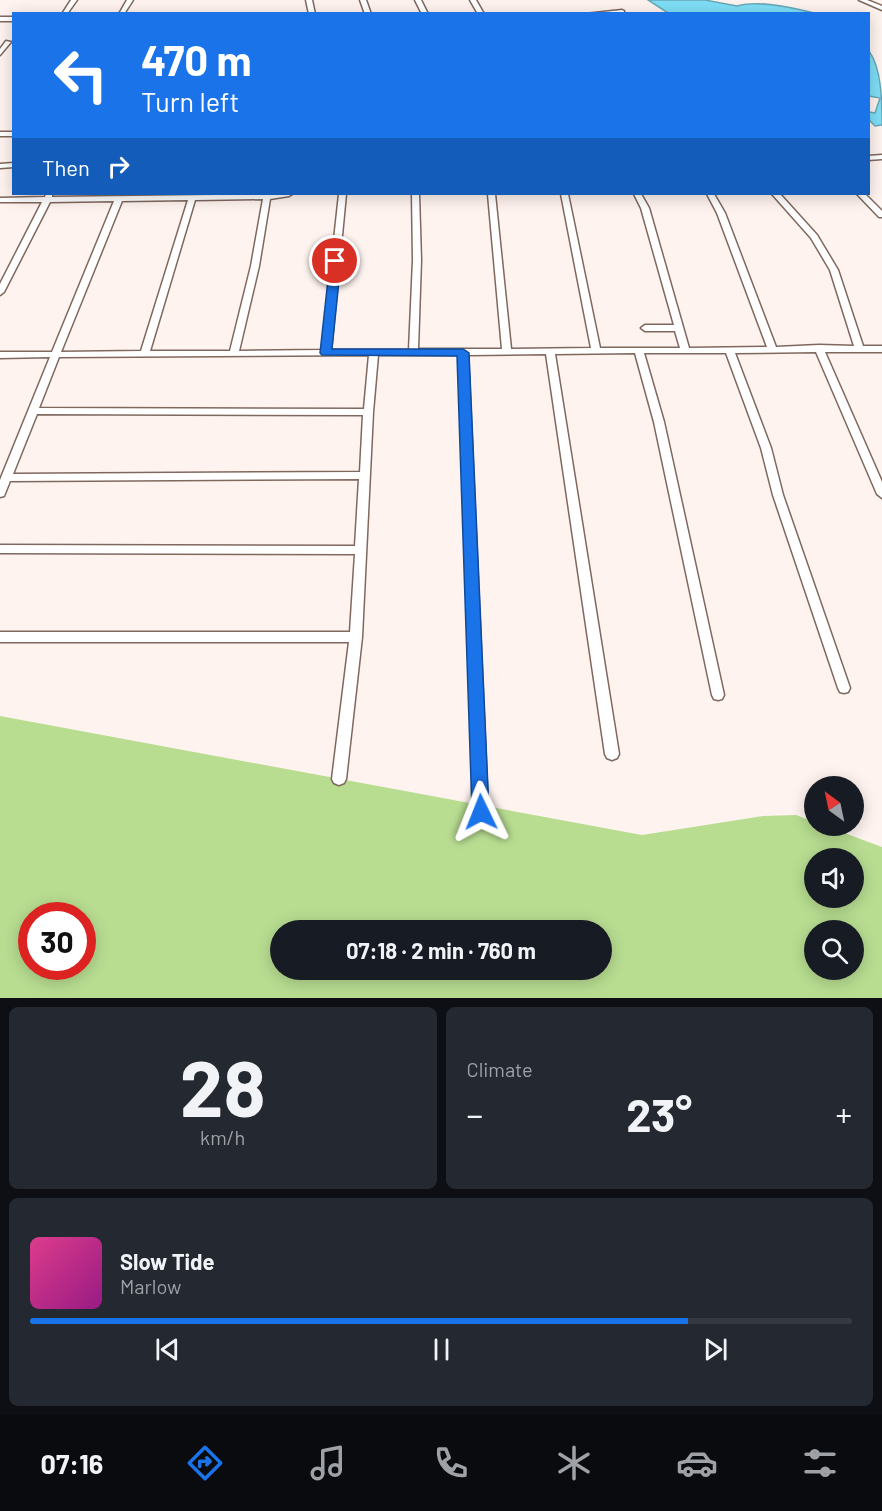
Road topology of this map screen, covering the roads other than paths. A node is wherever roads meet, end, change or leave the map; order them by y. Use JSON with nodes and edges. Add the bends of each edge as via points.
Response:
{"nodes":[{"id":1,"x":862,"y":0,"type":"edge"},
{"id":2,"x":882,"y":8,"type":"edge"},
{"id":3,"x":0,"y":42,"type":"edge"},
{"id":4,"x":11,"y":42,"type":"edge"},
{"id":5,"x":0,"y":53,"type":"edge"},
{"id":6,"x":12,"y":132,"type":"edge"},
{"id":7,"x":0,"y":134,"type":"edge"},
{"id":8,"x":282,"y":195,"type":"edge"},
{"id":9,"x":342,"y":195,"type":"edge"},
{"id":10,"x":415,"y":195,"type":"edge"},
{"id":11,"x":491,"y":195,"type":"edge"},
{"id":12,"x":565,"y":195,"type":"edge"},
{"id":13,"x":639,"y":195,"type":"edge"},
{"id":14,"x":712,"y":195,"type":"edge"},
{"id":15,"x":777,"y":195,"type":"edge"},
{"id":16,"x":862,"y":195,"type":"edge"},
{"id":17,"x":48,"y":197,"type":"edge"},
{"id":18,"x":267,"y":197,"type":"junction"},
{"id":19,"x":119,"y":198,"type":"junction"},
{"id":20,"x":192,"y":198,"type":"junction"},
{"id":21,"x":0,"y":200,"type":"edge"},
{"id":22,"x":882,"y":215,"type":"edge"},
{"id":23,"x":0,"y":292,"type":"edge"},
{"id":24,"x":645,"y":328,"type":"dead end"},
{"id":25,"x":678,"y":328,"type":"junction"},
{"id":26,"x":772,"y":348,"type":"junction"},
{"id":27,"x":819,"y":348,"type":"junction"},
{"id":28,"x":685,"y":349,"type":"junction"},
{"id":29,"x":729,"y":349,"type":"junction"},
{"id":30,"x":859,"y":349,"type":"junction"},
{"id":31,"x":882,"y":349,"type":"edge"},
{"id":32,"x":596,"y":351,"type":"junction"},
{"id":33,"x":639,"y":351,"type":"junction"},
{"id":34,"x":234,"y":352,"type":"junction"},
{"id":35,"x":374,"y":352,"type":"junction"},
{"id":36,"x":413,"y":352,"type":"junction"},
{"id":37,"x":507,"y":352,"type":"junction"},
{"id":38,"x":550,"y":352,"type":"junction"},
{"id":39,"x":326,"y":353,"type":"junction"},
{"id":40,"x":463,"y":353,"type":"junction"},
{"id":41,"x":56,"y":354,"type":"junction"},
{"id":42,"x":145,"y":354,"type":"junction"},
{"id":43,"x":0,"y":355,"type":"edge"},
{"id":44,"x":33,"y":411,"type":"junction"},
{"id":45,"x":368,"y":412,"type":"junction"},
{"id":46,"x":364,"y":475,"type":"junction"},
{"id":47,"x":7,"y":477,"type":"junction"},
{"id":48,"x":0,"y":493,"type":"edge"},
{"id":49,"x":882,"y":494,"type":"edge"},
{"id":50,"x":0,"y":549,"type":"edge"},
{"id":51,"x":360,"y":550,"type":"junction"},
{"id":52,"x":356,"y":636,"type":"junction"},
{"id":53,"x":0,"y":637,"type":"edge"},
{"id":54,"x":844,"y":688,"type":"dead end"},
{"id":55,"x":718,"y":695,"type":"dead end"},
{"id":56,"x":612,"y":754,"type":"dead end"},
{"id":57,"x":339,"y":779,"type":"dead end"},
{"id":58,"x":481,"y":812,"type":"dead end"}],
"edges":[{"from":1,"to":2,"type":"street"},
{"from":3,"to":4,"type":"street"},
{"from":4,"to":5,"type":"street"},
{"from":6,"to":7,"type":"street"},
{"from":8,"to":18,"type":"street"},
{"from":9,"to":39,"type":"street"},
{"from":10,"to":36,"type":"street"},
{"from":11,"to":37,"type":"street"},
{"from":12,"to":32,"type":"street"},
{"from":13,"to":25,"type":"street"},
{"from":14,"to":26,"type":"street"},
{"from":15,"to":30,"type":"street","via":[[794,212],[834,270]]},
{"from":16,"to":22,"type":"street"},
{"from":17,"to":19,"type":"street"},
{"from":17,"to":21,"type":"street"},
{"from":17,"to":23,"type":"street"},
{"from":18,"to":20,"type":"street"},
{"from":18,"to":34,"type":"street"},
{"from":19,"to":20,"type":"street"},
{"from":19,"to":41,"type":"street"},
{"from":20,"to":42,"type":"street"},
{"from":24,"to":25,"type":"street"},
{"from":25,"to":28,"type":"street"},
{"from":26,"to":27,"type":"street"},
{"from":26,"to":29,"type":"street"},
{"from":27,"to":30,"type":"street"},
{"from":27,"to":49,"type":"street"},
{"from":28,"to":29,"type":"street"},
{"from":28,"to":33,"type":"street"},
{"from":29,"to":54,"type":"street","via":[[766,448],[778,495]]},
{"from":30,"to":31,"type":"street"},
{"from":32,"to":33,"type":"street"},
{"from":32,"to":38,"type":"street"},
{"from":33,"to":55,"type":"street"},
{"from":34,"to":39,"type":"street"},
{"from":34,"to":42,"type":"street"},
{"from":35,"to":36,"type":"street"},
{"from":35,"to":39,"type":"street"},
{"from":35,"to":45,"type":"street"},
{"from":36,"to":40,"type":"street"},
{"from":37,"to":38,"type":"street"},
{"from":37,"to":40,"type":"street"},
{"from":38,"to":56,"type":"street"},
{"from":40,"to":58,"type":"street"},
{"from":41,"to":42,"type":"street"},
{"from":41,"to":43,"type":"street"},
{"from":41,"to":44,"type":"street"},
{"from":44,"to":45,"type":"street"},
{"from":44,"to":47,"type":"street"},
{"from":45,"to":46,"type":"street"},
{"from":46,"to":47,"type":"street"},
{"from":46,"to":51,"type":"street"},
{"from":47,"to":48,"type":"street"},
{"from":50,"to":51,"type":"street"},
{"from":51,"to":52,"type":"street"},
{"from":52,"to":53,"type":"street"},
{"from":52,"to":57,"type":"street"}]}
